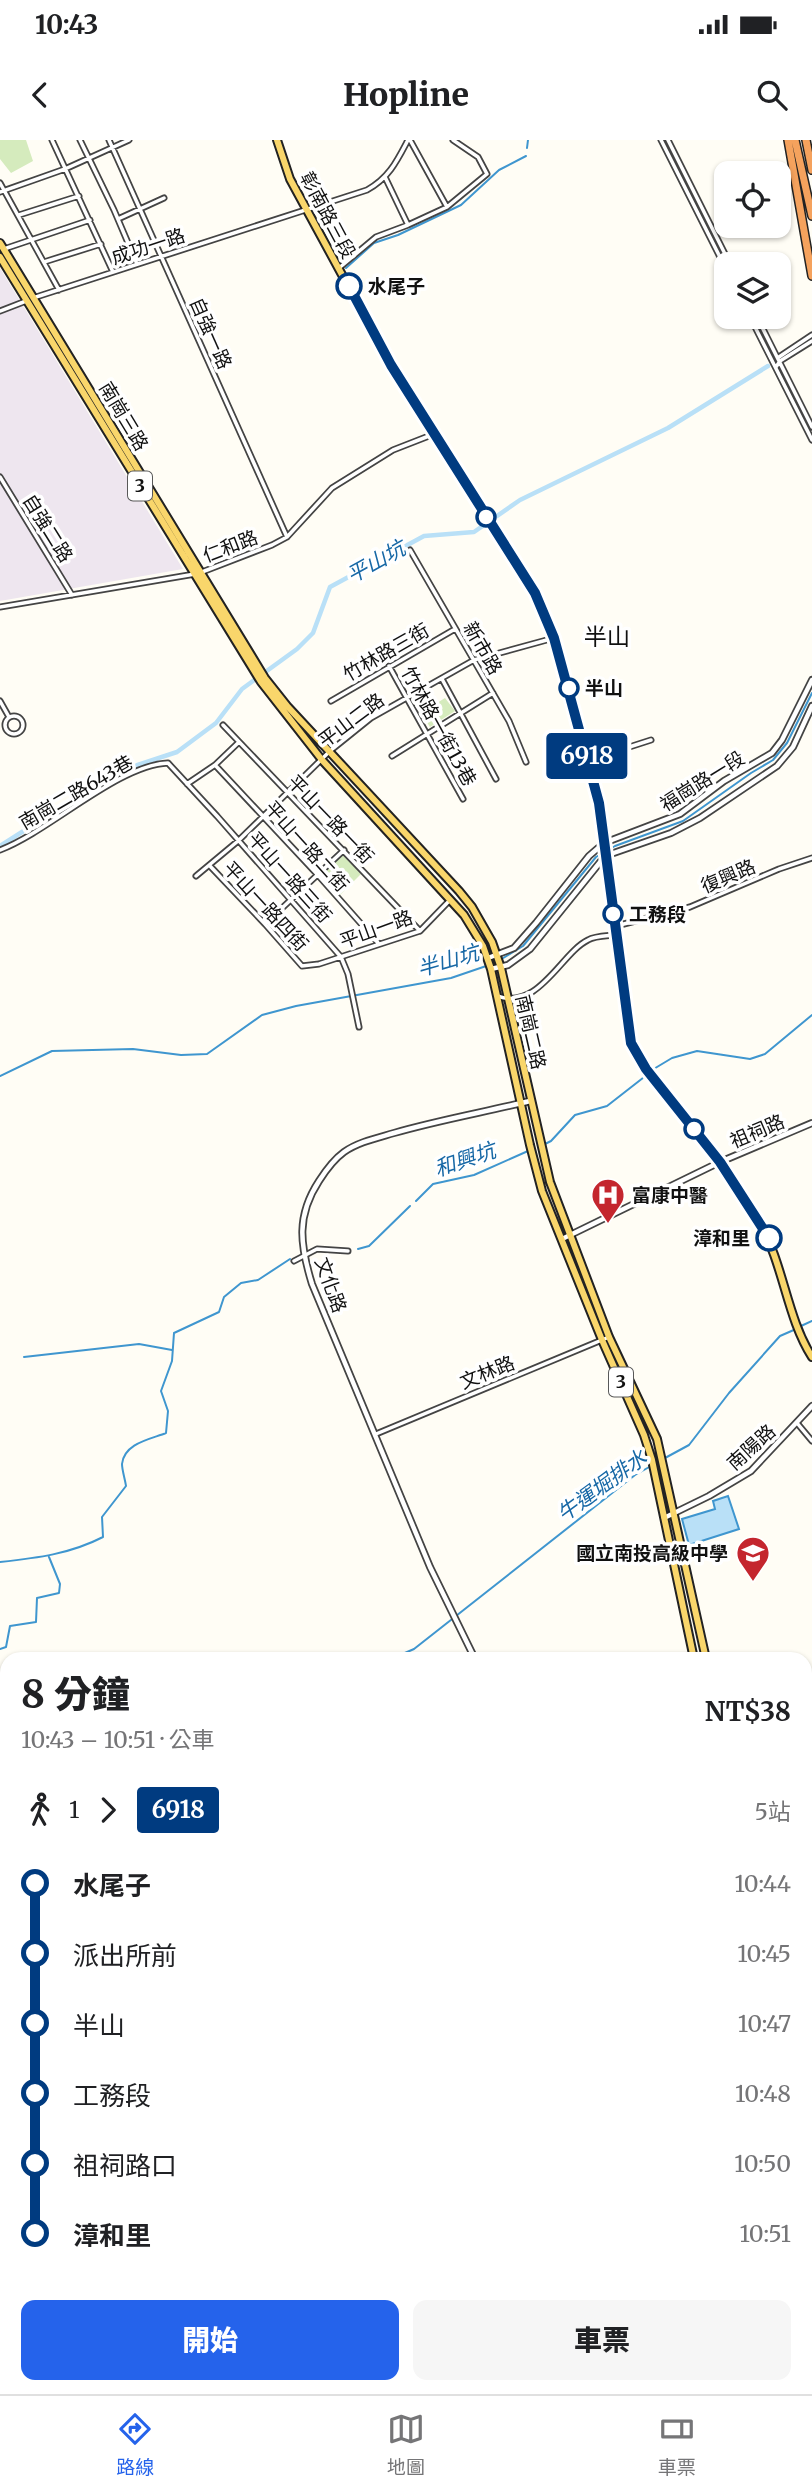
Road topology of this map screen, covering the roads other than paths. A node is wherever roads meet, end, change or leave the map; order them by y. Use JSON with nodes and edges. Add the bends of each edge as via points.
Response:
{"nodes":[{"id":1,"x":52,"y":140,"type":"edge"},
{"id":2,"x":80,"y":140,"type":"edge"},
{"id":3,"x":109,"y":140,"type":"edge"},
{"id":4,"x":129,"y":140,"type":"edge"},
{"id":5,"x":277,"y":140,"type":"edge"},
{"id":6,"x":409,"y":140,"type":"edge"},
{"id":7,"x":453,"y":140,"type":"edge"},
{"id":8,"x":661,"y":140,"type":"edge"},
{"id":9,"x":668,"y":140,"type":"edge"},
{"id":10,"x":788,"y":140,"type":"edge"},
{"id":11,"x":795,"y":140,"type":"edge"},
{"id":12,"x":806,"y":140,"type":"edge"},
{"id":13,"x":461,"y":142,"type":"edge"},
{"id":14,"x":113,"y":148,"type":"junction"},
{"id":15,"x":89,"y":159,"type":"junction"},
{"id":16,"x":65,"y":169,"type":"junction"},
{"id":17,"x":812,"y":170,"type":"edge"},
{"id":18,"x":385,"y":177,"type":"junction"},
{"id":19,"x":0,"y":183,"type":"edge"},
{"id":20,"x":3,"y":191,"type":"edge"},
{"id":21,"x":79,"y":196,"type":"junction"},
{"id":22,"x":164,"y":198,"type":"dead end"},
{"id":23,"x":447,"y":207,"type":"junction"},
{"id":24,"x":141,"y":208,"type":"junction"},
{"id":25,"x":306,"y":209,"type":"junction"},
{"id":26,"x":19,"y":215,"type":"junction"},
{"id":27,"x":812,"y":216,"type":"edge"},
{"id":28,"x":118,"y":219,"type":"junction"},
{"id":29,"x":90,"y":220,"type":"junction"},
{"id":30,"x":408,"y":225,"type":"junction"},
{"id":31,"x":32,"y":240,"type":"junction"},
{"id":32,"x":101,"y":244,"type":"junction"},
{"id":33,"x":2,"y":246,"type":"edge"},
{"id":34,"x":717,"y":252,"type":"edge"},
{"id":35,"x":724,"y":252,"type":"edge"},
{"id":36,"x":0,"y":257,"type":"edge"},
{"id":37,"x":161,"y":257,"type":"junction"},
{"id":38,"x":44,"y":262,"type":"junction"},
{"id":39,"x":136,"y":264,"type":"junction"},
{"id":40,"x":339,"y":268,"type":"junction"},
{"id":41,"x":113,"y":272,"type":"junction"},
{"id":42,"x":812,"y":276,"type":"edge"},
{"id":43,"x":59,"y":290,"type":"junction"},
{"id":44,"x":30,"y":299,"type":"junction"},
{"id":45,"x":0,"y":311,"type":"edge"},
{"id":46,"x":756,"y":329,"type":"edge"},
{"id":47,"x":763,"y":329,"type":"edge"},
{"id":48,"x":812,"y":335,"type":"edge"},
{"id":49,"x":812,"y":341,"type":"edge"},
{"id":50,"x":771,"y":358,"type":"junction"},
{"id":51,"x":779,"y":359,"type":"junction"},
{"id":52,"x":776,"y":367,"type":"junction"},
{"id":53,"x":812,"y":427,"type":"edge"},
{"id":54,"x":434,"y":434,"type":"junction"},
{"id":55,"x":812,"y":440,"type":"edge"},
{"id":56,"x":0,"y":477,"type":"edge"},
{"id":57,"x":287,"y":537,"type":"junction"},
{"id":58,"x":410,"y":550,"type":"dead end"},
{"id":59,"x":197,"y":573,"type":"junction"},
{"id":60,"x":72,"y":595,"type":"junction"},
{"id":61,"x":0,"y":607,"type":"edge"},
{"id":62,"x":455,"y":628,"type":"junction"},
{"id":63,"x":554,"y":638,"type":"junction"},
{"id":64,"x":474,"y":660,"type":"junction"},
{"id":65,"x":390,"y":666,"type":"junction"},
{"id":66,"x":442,"y":678,"type":"junction"},
{"id":67,"x":263,"y":680,"type":"junction"},
{"id":68,"x":812,"y":680,"type":"edge"},
{"id":69,"x":493,"y":693,"type":"junction"},
{"id":70,"x":407,"y":698,"type":"junction"},
{"id":71,"x":0,"y":701,"type":"edge"},
{"id":72,"x":331,"y":701,"type":"dead end"},
{"id":73,"x":812,"y":705,"type":"edge"},
{"id":74,"x":461,"y":713,"type":"junction"},
{"id":75,"x":9,"y":717,"type":"junction"},
{"id":76,"x":793,"y":718,"type":"junction"},
{"id":77,"x":804,"y":723,"type":"junction"},
{"id":78,"x":223,"y":725,"type":"dead end"},
{"id":79,"x":426,"y":734,"type":"junction"},
{"id":80,"x":651,"y":740,"type":"dead end"},
{"id":81,"x":239,"y":742,"type":"junction"},
{"id":82,"x":330,"y":751,"type":"junction"},
{"id":83,"x":392,"y":756,"type":"dead end"},
{"id":84,"x":322,"y":760,"type":"junction"},
{"id":85,"x":589,"y":760,"type":"junction"},
{"id":86,"x":526,"y":762,"type":"dead end"},
{"id":87,"x":168,"y":763,"type":"joint"},
{"id":88,"x":215,"y":765,"type":"junction"},
{"id":89,"x":496,"y":779,"type":"dead end"},
{"id":90,"x":187,"y":784,"type":"junction"},
{"id":91,"x":287,"y":794,"type":"junction"},
{"id":92,"x":463,"y":799,"type":"dead end"},
{"id":93,"x":262,"y":818,"type":"junction"},
{"id":94,"x":239,"y":841,"type":"junction"},
{"id":95,"x":0,"y":850,"type":"edge"},
{"id":96,"x":344,"y":850,"type":"junction"},
{"id":97,"x":605,"y":850,"type":"junction"},
{"id":98,"x":812,"y":858,"type":"edge"},
{"id":99,"x":210,"y":866,"type":"junction"},
{"id":100,"x":317,"y":874,"type":"junction"},
{"id":101,"x":196,"y":876,"type":"dead end"},
{"id":102,"x":291,"y":898,"type":"junction"},
{"id":103,"x":451,"y":900,"type":"junction"},
{"id":104,"x":265,"y":924,"type":"junction"},
{"id":105,"x":614,"y":927,"type":"junction"},
{"id":106,"x":420,"y":931,"type":"junction"},
{"id":107,"x":615,"y":935,"type":"junction"},
{"id":108,"x":379,"y":944,"type":"junction"},
{"id":109,"x":497,"y":955,"type":"junction"},
{"id":110,"x":341,"y":957,"type":"junction"},
{"id":111,"x":488,"y":958,"type":"junction"},
{"id":112,"x":302,"y":966,"type":"joint"},
{"id":113,"x":501,"y":968,"type":"junction"},
{"id":114,"x":491,"y":969,"type":"junction"},
{"id":115,"x":496,"y":996,"type":"junction"},
{"id":116,"x":508,"y":1000,"type":"junction"},
{"id":117,"x":359,"y":1027,"type":"dead end"},
{"id":118,"x":530,"y":1101,"type":"junction"},
{"id":119,"x":521,"y":1104,"type":"junction"},
{"id":120,"x":812,"y":1123,"type":"edge"},
{"id":121,"x":720,"y":1162,"type":"junction"},
{"id":122,"x":569,"y":1235,"type":"junction"},
{"id":123,"x":562,"y":1239,"type":"junction"},
{"id":124,"x":348,"y":1251,"type":"dead end"},
{"id":125,"x":305,"y":1256,"type":"junction"},
{"id":126,"x":294,"y":1261,"type":"dead end"},
{"id":127,"x":606,"y":1338,"type":"junction"},
{"id":128,"x":812,"y":1357,"type":"edge"},
{"id":129,"x":812,"y":1406,"type":"edge"},
{"id":130,"x":797,"y":1423,"type":"junction"},
{"id":131,"x":376,"y":1434,"type":"junction"},
{"id":132,"x":812,"y":1441,"type":"edge"},
{"id":133,"x":673,"y":1515,"type":"junction"},
{"id":134,"x":664,"y":1518,"type":"junction"},
{"id":135,"x":472,"y":1652,"type":"edge"},
{"id":136,"x":693,"y":1652,"type":"edge"},
{"id":137,"x":704,"y":1652,"type":"edge"}],
"edges":[{"from":1,"to":16,"type":"street"},
{"from":2,"to":15,"type":"street"},
{"from":3,"to":14,"type":"street","name":"自強一路"},
{"from":4,"to":14,"type":"street"},
{"from":5,"to":25,"type":"main road","name":"彰南路三段"},
{"from":6,"to":18,"type":"street"},
{"from":6,"to":23,"type":"street"},
{"from":7,"to":13,"type":"street"},
{"from":8,"to":34,"type":"street"},
{"from":9,"to":35,"type":"street"},
{"from":10,"to":42,"type":"highway"},
{"from":11,"to":27,"type":"highway"},
{"from":12,"to":17,"type":"highway"},
{"from":13,"to":23,"type":"street","via":[[478,156],[487,174]]},
{"from":14,"to":15,"type":"street"},
{"from":14,"to":24,"type":"street","name":"自強一路"},
{"from":15,"to":16,"type":"street"},
{"from":15,"to":28,"type":"street"},
{"from":16,"to":20,"type":"street"},
{"from":16,"to":21,"type":"street"},
{"from":18,"to":25,"type":"street","name":"成功一路","via":[[367,190]]},
{"from":18,"to":30,"type":"street"},
{"from":19,"to":20,"type":"street"},
{"from":20,"to":26,"type":"street"},
{"from":21,"to":26,"type":"street"},
{"from":21,"to":29,"type":"street"},
{"from":22,"to":24,"type":"street"},
{"from":23,"to":30,"type":"street"},
{"from":24,"to":28,"type":"street"},
{"from":24,"to":37,"type":"street","name":"自強一路"},
{"from":25,"to":37,"type":"street","name":"成功一路"},
{"from":25,"to":40,"type":"main road","name":"彰南路三段"},
{"from":26,"to":31,"type":"street"},
{"from":28,"to":39,"type":"street"},
{"from":29,"to":31,"type":"street"},
{"from":29,"to":32,"type":"street"},
{"from":30,"to":40,"type":"street","via":[[376,237]]},
{"from":31,"to":33,"type":"street"},
{"from":31,"to":38,"type":"street"},
{"from":32,"to":38,"type":"street"},
{"from":32,"to":41,"type":"street"},
{"from":33,"to":44,"type":"main road","name":"南崗三路","number":"3"},
{"from":36,"to":44,"type":"main road","name":"南崗三路","number":"3"},
{"from":37,"to":39,"type":"street","name":"成功一路"},
{"from":37,"to":57,"type":"street","name":"自強一路"},
{"from":38,"to":43,"type":"street"},
{"from":39,"to":41,"type":"street","name":"成功一路"},
{"from":40,"to":54,"type":"main road","name":"彰南路三段"},
{"from":41,"to":43,"type":"street","name":"成功一路"},
{"from":43,"to":44,"type":"street","name":"成功一路"},
{"from":44,"to":45,"type":"street","name":"成功一路"},
{"from":44,"to":59,"type":"main road","name":"南崗三路","number":"3"},
{"from":46,"to":50,"type":"street"},
{"from":47,"to":51,"type":"street"},
{"from":48,"to":51,"type":"street"},
{"from":49,"to":51,"type":"street"},
{"from":50,"to":51,"type":"street"},
{"from":50,"to":52,"type":"street"},
{"from":51,"to":52,"type":"street"},
{"from":51,"to":53,"type":"street"},
{"from":52,"to":55,"type":"street"},
{"from":54,"to":57,"type":"street","name":"仁和路","via":[[393,450],[332,488]]},
{"from":54,"to":63,"type":"main road","name":"彰南路三段","via":[[535,593]]},
{"from":56,"to":60,"type":"street","name":"自強二路"},
{"from":57,"to":59,"type":"street","name":"仁和路"},
{"from":58,"to":62,"type":"street","name":"新市路"},
{"from":59,"to":60,"type":"street","name":"仁和路"},
{"from":59,"to":67,"type":"main road","name":"南崗三路","number":"3"},
{"from":60,"to":61,"type":"street","name":"仁和路"},
{"from":62,"to":64,"type":"street","name":"新市路"},
{"from":62,"to":65,"type":"street","name":"竹林路三街"},
{"from":63,"to":64,"type":"street","name":"平山二路"},
{"from":63,"to":85,"type":"main road","name":"彰南路三段"},
{"from":64,"to":66,"type":"street","name":"平山二路"},
{"from":64,"to":69,"type":"street","name":"新市路"},
{"from":65,"to":70,"type":"street","name":"竹林路一街13巷"},
{"from":65,"to":72,"type":"street","name":"竹林路三街"},
{"from":66,"to":70,"type":"street","name":"平山二路"},
{"from":66,"to":74,"type":"street"},
{"from":67,"to":82,"type":"main road","name":"南崗二路","number":"3"},
{"from":67,"to":84,"type":"main road","name":"南崗二路","number":"3"},
{"from":68,"to":76,"type":"street","name":"福崗路一段"},
{"from":69,"to":74,"type":"street"},
{"from":69,"to":86,"type":"street","name":"新市路"},
{"from":70,"to":79,"type":"street","name":"竹林路一街13巷"},
{"from":70,"to":82,"type":"street","name":"平山二路","via":[[371,718]]},
{"from":71,"to":75,"type":"street"},
{"from":73,"to":77,"type":"street","name":"福崗路一段"},
{"from":74,"to":79,"type":"street"},
{"from":74,"to":89,"type":"street"},
{"from":75,"to":75,"type":"street","via":[[5,724],[8,732],[19,733],[24,726],[21,718]]},
{"from":76,"to":77,"type":"street"},
{"from":76,"to":97,"type":"street","name":"福崗路一段","via":[[772,754],[673,817]]},
{"from":77,"to":97,"type":"street","name":"福崗路一段","via":[[777,766],[699,818],[671,833]]},
{"from":78,"to":81,"type":"street","name":"平山一路一街"},
{"from":79,"to":83,"type":"street"},
{"from":79,"to":92,"type":"street","name":"竹林路一街13巷"},
{"from":80,"to":85,"type":"street"},
{"from":81,"to":88,"type":"street"},
{"from":81,"to":91,"type":"street","name":"平山一路一街"},
{"from":82,"to":84,"type":"street","name":"平山二路"},
{"from":82,"to":109,"type":"main road","name":"南崗二路","number":"3","via":[[472,908]]},
{"from":84,"to":91,"type":"street","name":"平山二路"},
{"from":84,"to":103,"type":"main road","name":"南崗二路","number":"3"},
{"from":85,"to":97,"type":"main road","name":"彰南路三段"},
{"from":87,"to":90,"type":"street","name":"平山一路三街"},
{"from":87,"to":95,"type":"street","name":"南崗二路643巷","via":[[135,771]]},
{"from":88,"to":90,"type":"street"},
{"from":88,"to":93,"type":"street","name":"平山一路二街"},
{"from":90,"to":94,"type":"street","name":"平山一路三街"},
{"from":91,"to":93,"type":"street","name":"平山二路"},
{"from":91,"to":96,"type":"street","name":"平山一路一街"},
{"from":93,"to":94,"type":"street","name":"平山二路"},
{"from":93,"to":100,"type":"street","name":"平山一路二街"},
{"from":94,"to":99,"type":"street","name":"平山二路"},
{"from":94,"to":102,"type":"street","name":"平山一路三街"},
{"from":96,"to":100,"type":"street"},
{"from":96,"to":106,"type":"street","name":"平山一路一街"},
{"from":97,"to":105,"type":"main road","name":"彰南路三段"},
{"from":97,"to":109,"type":"street","name":"福崗路一段","via":[[589,856],[514,948]]},
{"from":97,"to":113,"type":"street","via":[[530,949]]},
{"from":98,"to":105,"type":"street","name":"復興路","via":[[691,908]]},
{"from":99,"to":101,"type":"street","name":"平山二路"},
{"from":99,"to":104,"type":"street","name":"平山一路四街"},
{"from":100,"to":102,"type":"street"},
{"from":100,"to":108,"type":"street","name":"平山一路二街"},
{"from":102,"to":104,"type":"street"},
{"from":102,"to":110,"type":"street","name":"平山一路三街"},
{"from":103,"to":106,"type":"street","name":"平山一路"},
{"from":103,"to":111,"type":"main road","name":"南崗二路","number":"3","via":[[474,929]]},
{"from":104,"to":112,"type":"street","name":"平山一路四街"},
{"from":105,"to":107,"type":"main road","name":"彰南路三段"},
{"from":106,"to":108,"type":"street","name":"平山一路"},
{"from":107,"to":116,"type":"street","via":[[587,940],[545,982]]},
{"from":107,"to":121,"type":"main road","name":"彰南路三段","via":[[635,1052]]},
{"from":108,"to":110,"type":"street","name":"平山一路"},
{"from":109,"to":111,"type":"street","name":"福崗路一段"},
{"from":109,"to":113,"type":"main road","name":"南崗二路","number":"3"},
{"from":110,"to":112,"type":"street","name":"平山一路"},
{"from":110,"to":117,"type":"street","name":"平山一路三街"},
{"from":111,"to":114,"type":"main road","name":"南崗二路","number":"3"},
{"from":113,"to":114,"type":"street"},
{"from":113,"to":116,"type":"main road","name":"南崗二路","number":"3"},
{"from":114,"to":115,"type":"main road","name":"南崗二路","number":"3"},
{"from":115,"to":116,"type":"street"},
{"from":115,"to":119,"type":"main road","name":"南崗二路","number":"3"},
{"from":116,"to":118,"type":"main road","name":"南崗二路","number":"3"},
{"from":118,"to":119,"type":"street","name":"文化路"},
{"from":118,"to":122,"type":"main road","name":"南崗二路","number":"3"},
{"from":119,"to":123,"type":"main road","name":"南崗二路","number":"3","via":[[542,1191]]},
{"from":119,"to":125,"type":"street","name":"文化路","via":[[415,1127],[345,1151],[327,1169],[307,1202],[302,1233]]},
{"from":120,"to":121,"type":"street","name":"祖祠路"},
{"from":121,"to":122,"type":"street","name":"祖祠路"},
{"from":121,"to":128,"type":"main road","name":"彰南路三段","via":[[769,1238],[798,1329]]},
{"from":122,"to":123,"type":"street","name":"祖祠路"},
{"from":122,"to":127,"type":"main road","name":"南崗二路","number":"3"},
{"from":123,"to":127,"type":"main road","name":"南崗二路","number":"3"},
{"from":124,"to":125,"type":"street","via":[[317,1249]]},
{"from":125,"to":126,"type":"street"},
{"from":125,"to":131,"type":"street","name":"文化路","via":[[312,1284]]},
{"from":127,"to":131,"type":"street","name":"文林路"},
{"from":127,"to":133,"type":"main road","name":"南崗二路","number":"3","via":[[652,1426]]},
{"from":127,"to":134,"type":"main road","name":"南崗二路","number":"3","via":[[644,1434]]},
{"from":129,"to":130,"type":"street","name":"南陽路"},
{"from":130,"to":132,"type":"street"},
{"from":130,"to":133,"type":"street","name":"南陽路","via":[[751,1471]]},
{"from":131,"to":135,"type":"street","name":"文化路","via":[[450,1612]]},
{"from":133,"to":134,"type":"street","name":"南陽路"},
{"from":133,"to":137,"type":"main road","number":"3"},
{"from":134,"to":136,"type":"main road","number":"3"}]}
